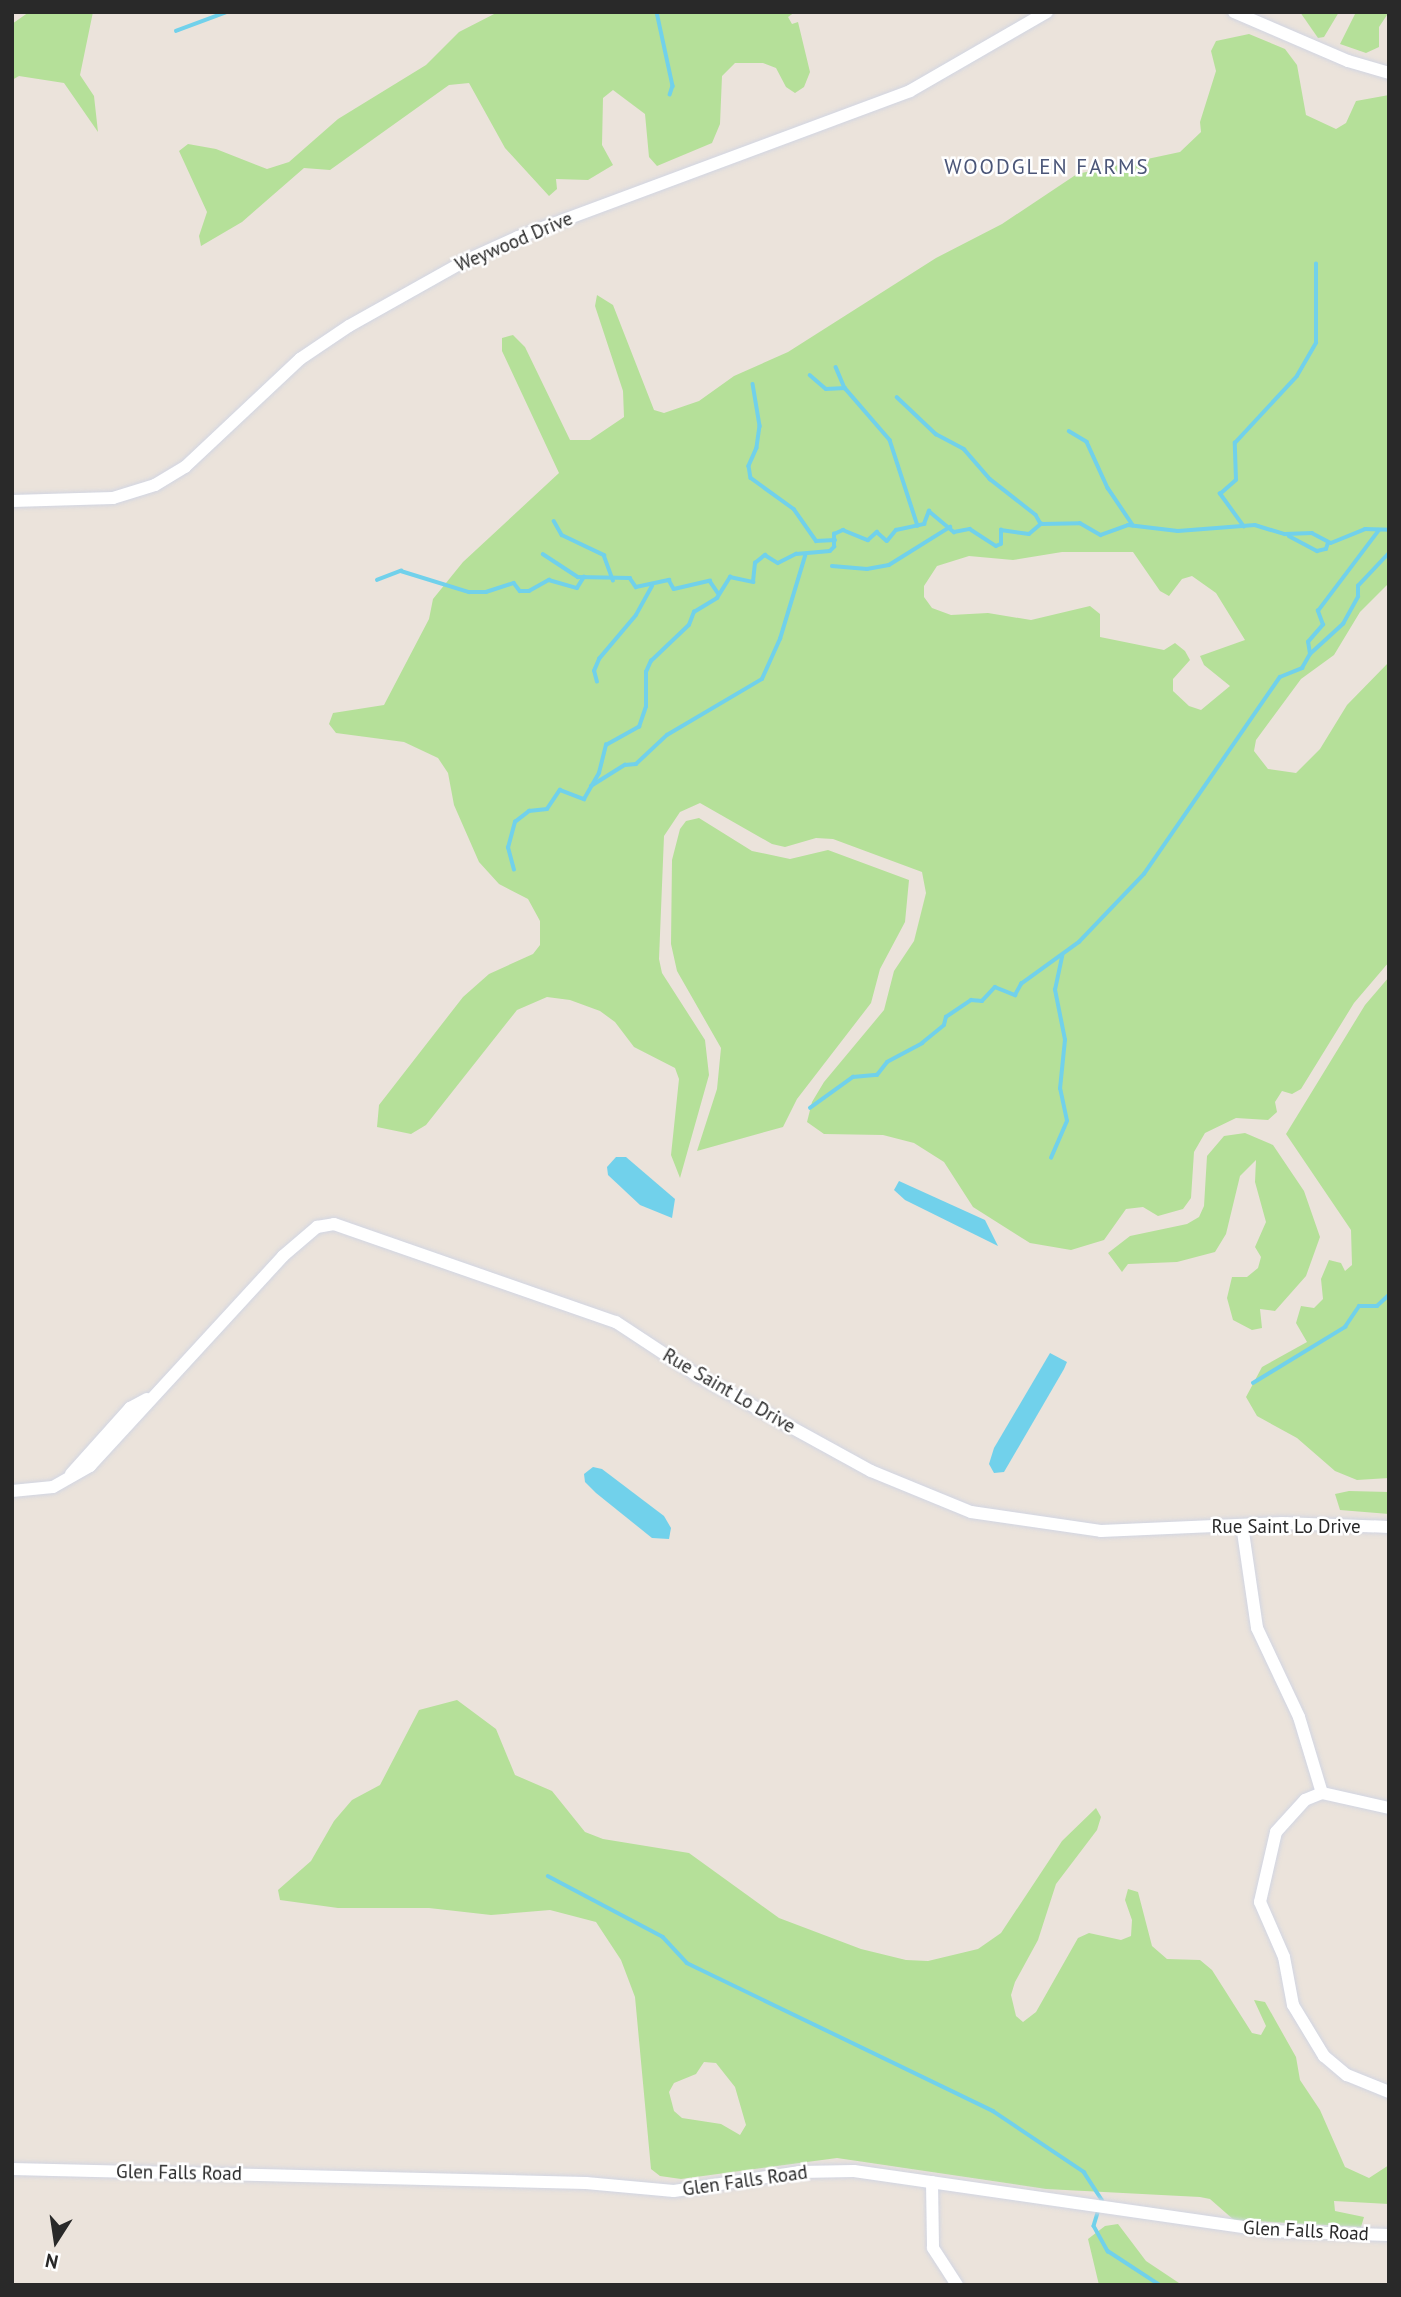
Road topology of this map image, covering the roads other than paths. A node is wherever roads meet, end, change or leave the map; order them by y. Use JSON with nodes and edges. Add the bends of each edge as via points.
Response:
{"nodes":[{"id":1,"x":1047,"y":12,"type":"edge"},
{"id":2,"x":1234,"y":12,"type":"edge"},
{"id":3,"x":1389,"y":73,"type":"edge"},
{"id":4,"x":12,"y":501,"type":"edge"},
{"id":5,"x":12,"y":1491,"type":"edge"},
{"id":6,"x":1242,"y":1525,"type":"junction"},
{"id":7,"x":1389,"y":1527,"type":"edge"},
{"id":8,"x":1322,"y":1793,"type":"junction"},
{"id":9,"x":1389,"y":1808,"type":"edge"},
{"id":10,"x":1389,"y":2092,"type":"edge"},
{"id":11,"x":12,"y":2169,"type":"edge"},
{"id":12,"x":932,"y":2182,"type":"junction"},
{"id":13,"x":1389,"y":2235,"type":"edge"},
{"id":14,"x":957,"y":2285,"type":"edge"}],
"edges":[{"from":1,"to":4,"type":"street","name":"Weywood Drive","via":[[901,95],[518,237],[463,262],[300,359],[185,467],[155,485],[113,498]]},
{"from":2,"to":3,"type":"street","via":[[1348,61]]},
{"from":5,"to":6,"type":"street","name":"Rue Saint Lo Drive","via":[[53,1488],[90,1466],[283,1256],[317,1227],[334,1223],[598,1314],[772,1417],[942,1503],[1006,1519],[1101,1531]]},
{"from":6,"to":7,"type":"street","name":"Rue Saint Lo Drive"},
{"from":6,"to":8,"type":"street","via":[[1257,1628],[1298,1717]]},
{"from":8,"to":9,"type":"street"},
{"from":8,"to":10,"type":"street","via":[[1296,1807],[1276,1832],[1263,1875],[1262,1916],[1284,1957],[1293,2005],[1324,2056],[1347,2075]]},
{"from":11,"to":12,"type":"street","name":"Glen Falls Road","via":[[586,2183],[674,2191],[829,2170]]},
{"from":12,"to":13,"type":"street","name":"Glen Falls Road","via":[[1269,2231]]},
{"from":12,"to":14,"type":"street","via":[[933,2248]]}]}
